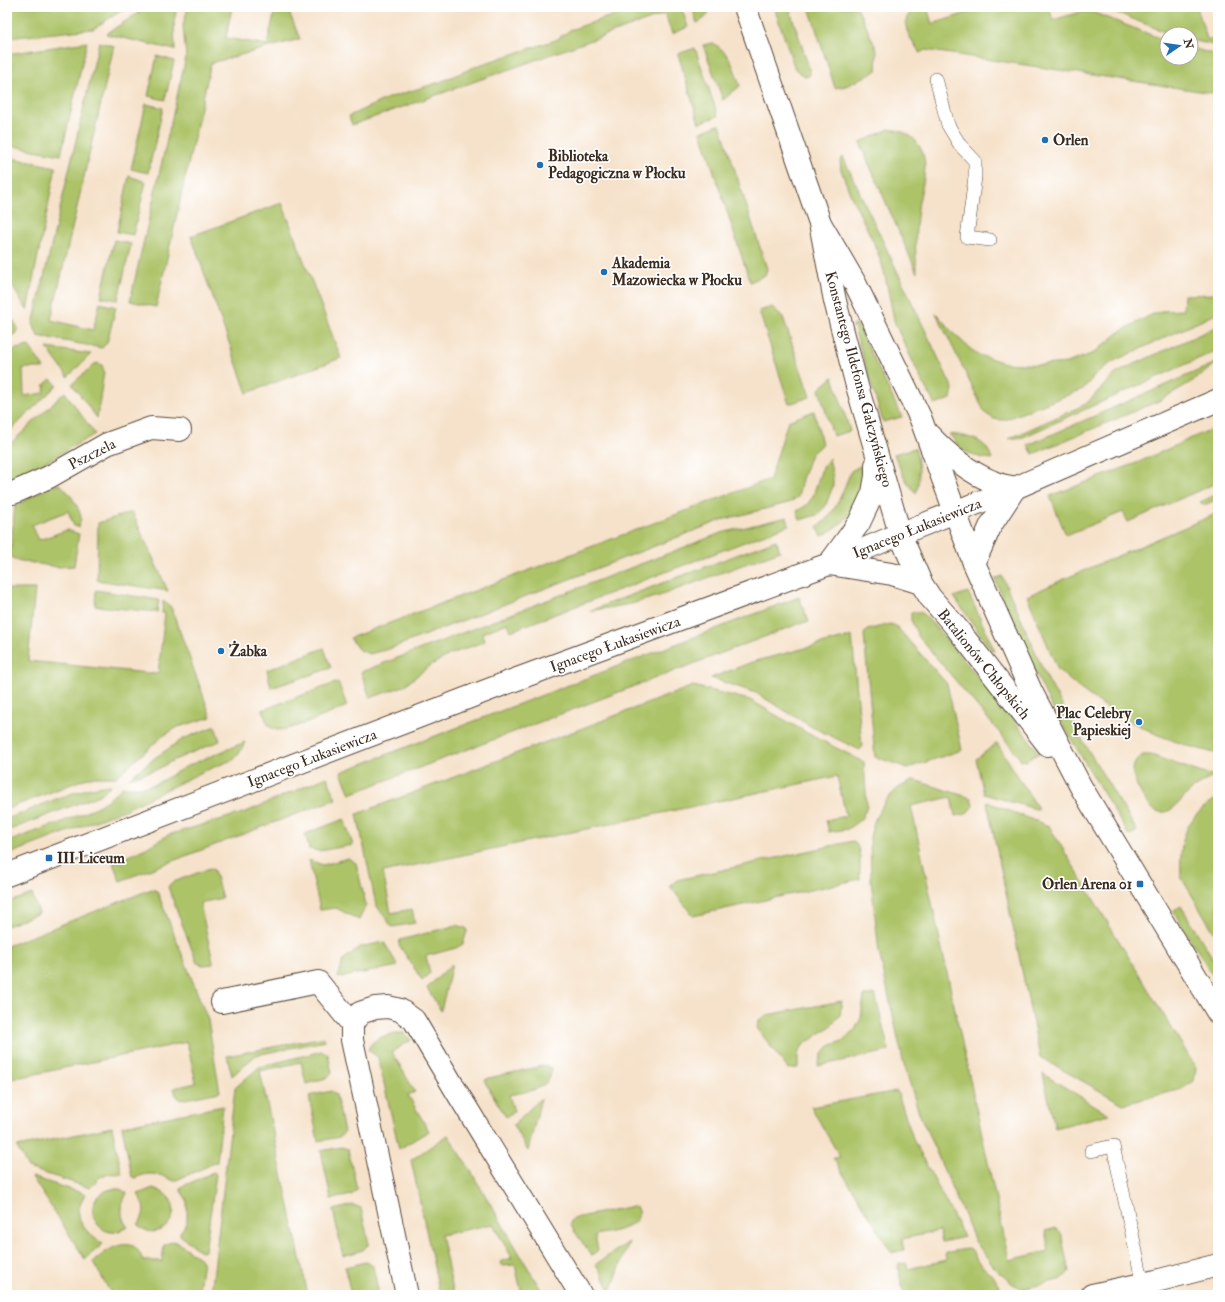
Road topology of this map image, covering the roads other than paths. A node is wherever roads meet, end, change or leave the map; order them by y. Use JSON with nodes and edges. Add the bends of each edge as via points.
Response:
{"nodes":[{"id":1,"x":745,"y":7,"type":"edge"},
{"id":2,"x":936,"y":79,"type":"dead end"},
{"id":3,"x":820,"y":223,"type":"junction"},
{"id":4,"x":990,"y":240,"type":"dead end"},
{"id":5,"x":1218,"y":400,"type":"edge"},
{"id":6,"x":180,"y":430,"type":"dead end"},
{"id":7,"x":926,"y":432,"type":"junction"},
{"id":8,"x":876,"y":448,"type":"junction"},
{"id":9,"x":1015,"y":488,"type":"junction"},
{"id":10,"x":7,"y":494,"type":"edge"},
{"id":11,"x":955,"y":512,"type":"junction"},
{"id":12,"x":900,"y":534,"type":"junction"},
{"id":13,"x":974,"y":563,"type":"junction"},
{"id":14,"x":829,"y":564,"type":"junction"},
{"id":15,"x":921,"y":583,"type":"junction"},
{"id":16,"x":1080,"y":787,"type":"junction"},
{"id":17,"x":7,"y":874,"type":"edge"},
{"id":18,"x":222,"y":1002,"type":"dead end"},
{"id":19,"x":1218,"y":1014,"type":"edge"},
{"id":20,"x":352,"y":1024,"type":"junction"},
{"id":21,"x":1091,"y":1151,"type":"dead end"},
{"id":22,"x":1218,"y":1264,"type":"edge"},
{"id":23,"x":1143,"y":1284,"type":"junction"},
{"id":24,"x":407,"y":1295,"type":"edge"},
{"id":25,"x":581,"y":1295,"type":"edge"},
{"id":26,"x":1092,"y":1295,"type":"edge"}],
"edges":[{"from":1,"to":3,"type":"street","name":"Konstantego Ildefonsa Gałczyńskiego"},
{"from":2,"to":4,"type":"lane","via":[[948,125],[975,161],[967,237]]},
{"from":3,"to":7,"type":"street","name":"Konstantego Ildefonsa Gałczyńskiego","via":[[876,324]]},
{"from":3,"to":8,"type":"street","name":"Konstantego Ildefonsa Gałczyńskiego","via":[[835,301]]},
{"from":5,"to":9,"type":"street","name":"Ignacego Łukasiewicza"},
{"from":6,"to":10,"type":"street","name":"Pszczela","via":[[151,428],[107,444],[50,477]]},
{"from":7,"to":9,"type":"street","via":[[942,449],[974,473],[992,482]]},
{"from":7,"to":11,"type":"street","name":"Konstantego Ildefonsa Gałczyńskiego"},
{"from":8,"to":12,"type":"street","name":"Konstantego Ildefonsa Gałczyńskiego"},
{"from":8,"to":14,"type":"street","via":[[873,493],[859,523]]},
{"from":9,"to":11,"type":"street","name":"Ignacego Łukasiewicza"},
{"from":9,"to":13,"type":"street","via":[[991,525]]},
{"from":11,"to":12,"type":"street","name":"Ignacego Łukasiewicza"},
{"from":11,"to":13,"type":"street","name":"Batalionów Chłopskich"},
{"from":12,"to":14,"type":"street","name":"Ignacego Łukasiewicza"},
{"from":12,"to":15,"type":"street","name":"Batalionów Chłopskich"},
{"from":13,"to":16,"type":"street","name":"Batalionów Chłopskich","via":[[1031,691]]},
{"from":14,"to":15,"type":"street","via":[[892,574]]},
{"from":14,"to":17,"type":"street","name":"Ignacego Łukasiewicza","via":[[509,682]]},
{"from":15,"to":16,"type":"street","name":"Batalionów Chłopskich","via":[[930,598],[956,627]]},
{"from":16,"to":19,"type":"street","name":"Batalionów Chłopskich"},
{"from":18,"to":20,"type":"street","via":[[318,982]]},
{"from":20,"to":24,"type":"street","via":[[352,1040]]},
{"from":20,"to":25,"type":"street","via":[[360,1013],[388,1006],[400,1010],[414,1020]]},
{"from":21,"to":23,"type":"lane","via":[[1113,1146]]},
{"from":22,"to":23,"type":"street"},
{"from":23,"to":26,"type":"street"}]}
